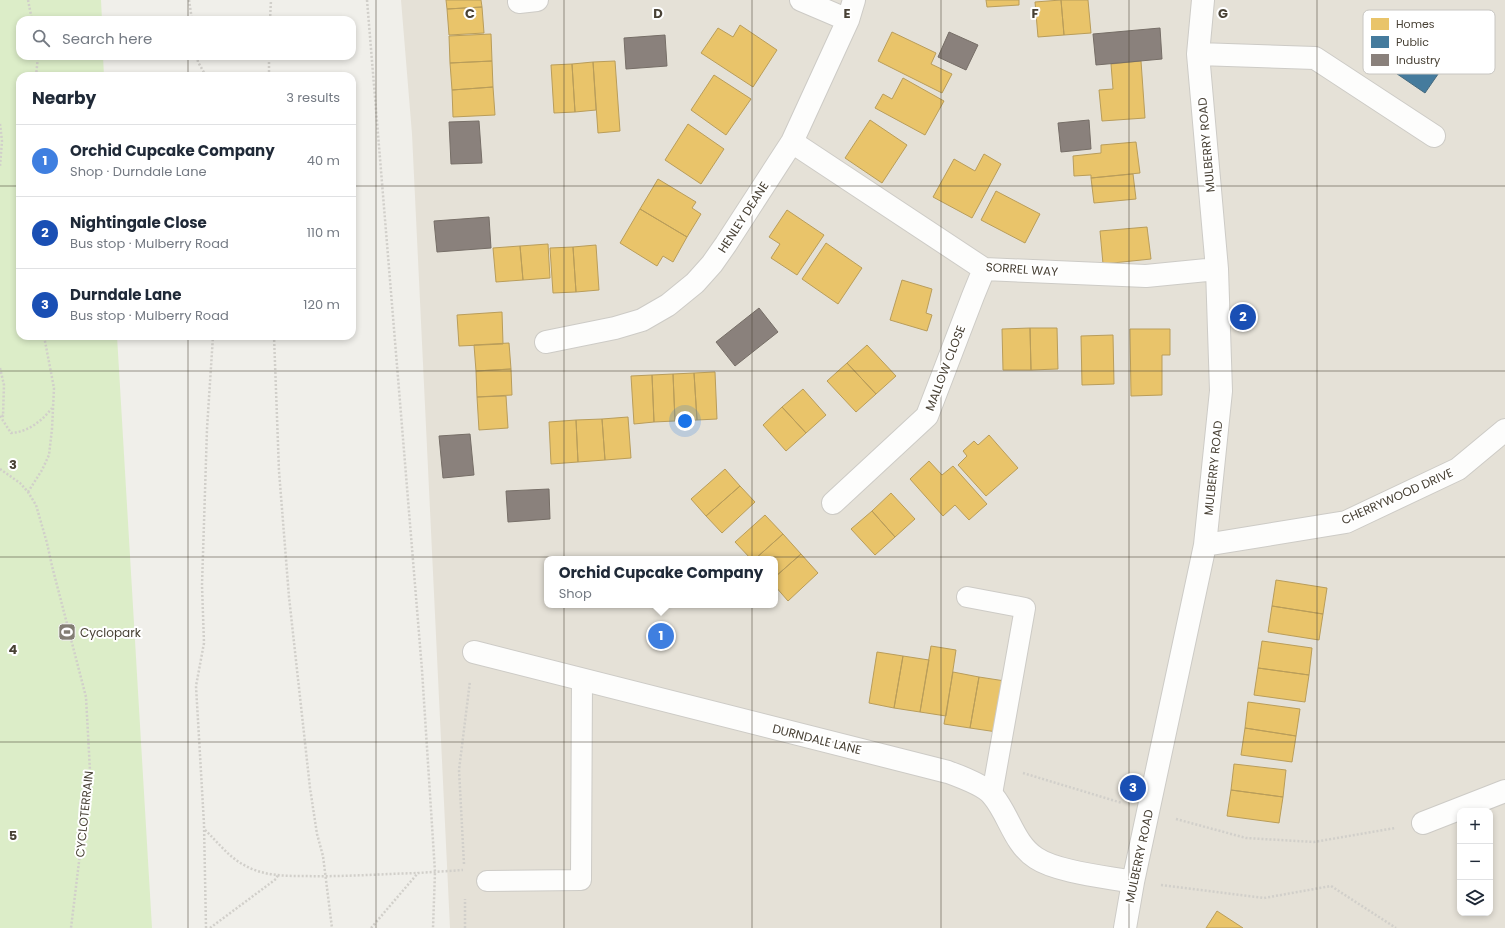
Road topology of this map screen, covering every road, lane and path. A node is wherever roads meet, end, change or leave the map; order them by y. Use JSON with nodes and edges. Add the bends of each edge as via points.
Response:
{"nodes":[{"id":1,"x":28,"y":0,"type":"edge"},
{"id":2,"x":189,"y":0,"type":"edge"},
{"id":3,"x":271,"y":0,"type":"edge"},
{"id":4,"x":367,"y":0,"type":"edge"},
{"id":5,"x":801,"y":0,"type":"edge"},
{"id":6,"x":1203,"y":0,"type":"edge"},
{"id":7,"x":851,"y":10,"type":"edge"},
{"id":8,"x":31,"y":16,"type":"edge"},
{"id":9,"x":191,"y":16,"type":"edge"},
{"id":10,"x":270,"y":16,"type":"edge"},
{"id":11,"x":1198,"y":54,"type":"junction"},
{"id":12,"x":38,"y":60,"type":"edge"},
{"id":13,"x":198,"y":60,"type":"edge"},
{"id":14,"x":269,"y":60,"type":"edge"},
{"id":15,"x":36,"y":72,"type":"edge"},
{"id":16,"x":204,"y":72,"type":"edge"},
{"id":17,"x":269,"y":72,"type":"edge"},
{"id":18,"x":0,"y":124,"type":"edge"},
{"id":19,"x":1434,"y":136,"type":"dead end"},
{"id":20,"x":792,"y":142,"type":"junction"},
{"id":21,"x":0,"y":166,"type":"edge"},
{"id":22,"x":984,"y":269,"type":"junction"},
{"id":23,"x":1217,"y":269,"type":"junction"},
{"id":24,"x":45,"y":340,"type":"edge"},
{"id":25,"x":213,"y":340,"type":"edge"},
{"id":26,"x":274,"y":340,"type":"edge"},
{"id":27,"x":546,"y":342,"type":"dead end"},
{"id":28,"x":0,"y":368,"type":"edge"},
{"id":29,"x":52,"y":408,"type":"junction"},
{"id":30,"x":0,"y":416,"type":"edge"},
{"id":31,"x":1505,"y":430,"type":"edge"},
{"id":32,"x":0,"y":469,"type":"edge"},
{"id":33,"x":28,"y":492,"type":"junction"},
{"id":34,"x":833,"y":503,"type":"dead end"},
{"id":35,"x":1205,"y":545,"type":"junction"},
{"id":36,"x":967,"y":597,"type":"dead end"},
{"id":37,"x":474,"y":652,"type":"joint"},
{"id":38,"x":582,"y":679,"type":"junction"},
{"id":39,"x":998,"y":766,"type":"junction"},
{"id":40,"x":1505,"y":790,"type":"edge"},
{"id":41,"x":992,"y":794,"type":"junction"},
{"id":42,"x":1148,"y":811,"type":"junction"},
{"id":43,"x":1423,"y":823,"type":"joint"},
{"id":44,"x":204,"y":830,"type":"junction"},
{"id":45,"x":435,"y":872,"type":"junction"},
{"id":46,"x":418,"y":873,"type":"junction"},
{"id":47,"x":278,"y":875,"type":"junction"},
{"id":48,"x":326,"y":877,"type":"junction"},
{"id":49,"x":487,"y":881,"type":"dead end"},
{"id":50,"x":1133,"y":882,"type":"junction"},
{"id":51,"x":465,"y":892,"type":"dead end"},
{"id":52,"x":71,"y":928,"type":"edge"},
{"id":53,"x":206,"y":928,"type":"edge"},
{"id":54,"x":210,"y":928,"type":"edge"},
{"id":55,"x":332,"y":928,"type":"edge"},
{"id":56,"x":371,"y":928,"type":"edge"},
{"id":57,"x":433,"y":928,"type":"edge"},
{"id":58,"x":464,"y":928,"type":"edge"},
{"id":59,"x":1125,"y":928,"type":"edge"},
{"id":60,"x":1396,"y":928,"type":"edge"}],
"edges":[{"from":1,"to":8,"type":"path"},
{"from":2,"to":9,"type":"path"},
{"from":3,"to":10,"type":"path"},
{"from":4,"to":45,"type":"path","via":[[422,662]]},
{"from":5,"to":7,"type":"street"},
{"from":6,"to":11,"type":"street","name":"MULBERRY ROAD"},
{"from":7,"to":20,"type":"street","name":"HENLEY DEANE"},
{"from":11,"to":19,"type":"street","via":[[1315,58]]},
{"from":11,"to":23,"type":"street","name":"MULBERRY ROAD"},
{"from":12,"to":15,"type":"path"},
{"from":13,"to":16,"type":"path"},
{"from":14,"to":17,"type":"path"},
{"from":18,"to":21,"type":"path"},
{"from":20,"to":22,"type":"street","name":"SORREL WAY"},
{"from":20,"to":27,"type":"street","name":"HENLEY DEANE","via":[[712,264],[679,297],[642,320]]},
{"from":22,"to":23,"type":"street","name":"SORREL WAY","via":[[1146,276]]},
{"from":22,"to":34,"type":"street","name":"MALLOW CLOSE","via":[[927,416]]},
{"from":23,"to":35,"type":"street","name":"MULBERRY ROAD","via":[[1222,391]]},
{"from":24,"to":29,"type":"path","via":[[54,388]]},
{"from":25,"to":44,"type":"path","via":[[202,585],[204,643],[196,686]]},
{"from":26,"to":48,"type":"path","via":[[279,471],[289,597],[310,788]]},
{"from":28,"to":30,"type":"path","via":[[4,385],[3,416]]},
{"from":29,"to":30,"type":"path","via":[[44,418],[20,433],[11,433]]},
{"from":29,"to":33,"type":"path","via":[[49,455]]},
{"from":31,"to":35,"type":"street","name":"CHERRYWOOD DRIVE","via":[[1458,469],[1346,522]]},
{"from":32,"to":33,"type":"path","name":"CYCLOTERRAIN"},
{"from":33,"to":52,"type":"path","name":"CYCLOTERRAIN","via":[[37,510],[86,696],[90,771]]},
{"from":35,"to":42,"type":"street","name":"MULBERRY ROAD"},
{"from":36,"to":39,"type":"lane","via":[[1025,608]]},
{"from":37,"to":38,"type":"street","name":"DURNDALE LANE"},
{"from":37,"to":45,"type":"path","via":[[459,770],[465,870]]},
{"from":38,"to":41,"type":"street","name":"DURNDALE LANE","via":[[948,772]]},
{"from":38,"to":49,"type":"lane","via":[[581,880]]},
{"from":39,"to":41,"type":"lane"},
{"from":39,"to":42,"type":"path"},
{"from":40,"to":43,"type":"street"},
{"from":41,"to":50,"type":"street","name":"DURNDALE LANE","via":[[1024,848],[1036,858],[1056,868]]},
{"from":42,"to":43,"type":"path","via":[[1246,838],[1314,842]]},
{"from":42,"to":50,"type":"street","name":"MULBERRY ROAD"},
{"from":44,"to":47,"type":"path","via":[[243,865]]},
{"from":44,"to":53,"type":"path"},
{"from":45,"to":46,"type":"path"},
{"from":45,"to":57,"type":"path"},
{"from":46,"to":48,"type":"path"},
{"from":46,"to":56,"type":"path"},
{"from":47,"to":48,"type":"path"},
{"from":47,"to":54,"type":"path"},
{"from":48,"to":55,"type":"path"},
{"from":50,"to":59,"type":"street","name":"MULBERRY ROAD"},
{"from":50,"to":60,"type":"path","via":[[1264,898],[1331,886]]},
{"from":51,"to":58,"type":"path"}]}
